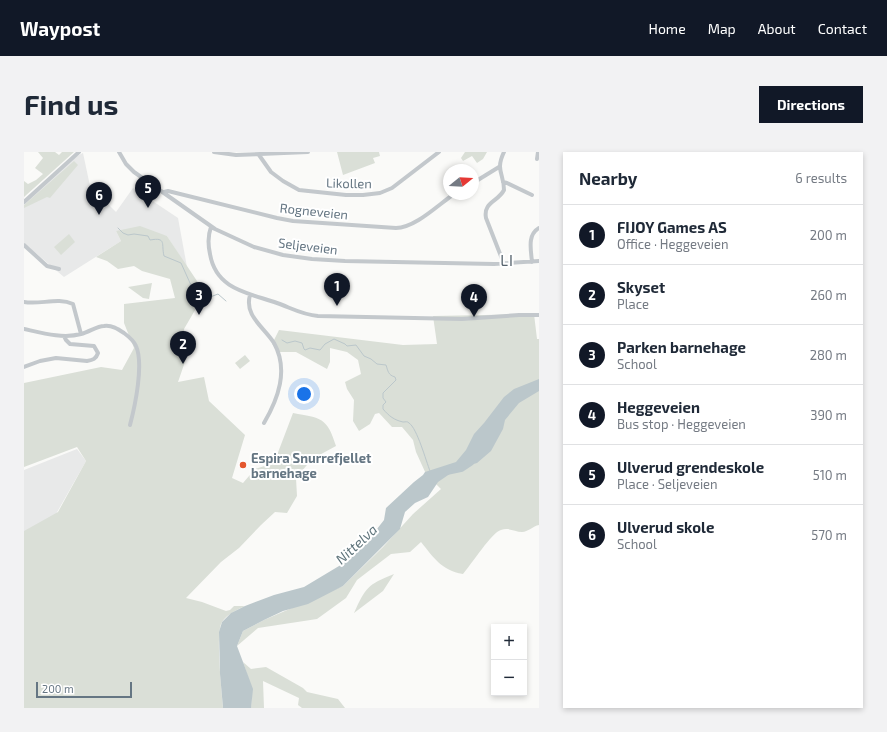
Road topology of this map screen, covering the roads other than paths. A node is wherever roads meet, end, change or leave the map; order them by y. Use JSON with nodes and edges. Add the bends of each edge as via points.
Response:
{"nodes":[{"id":1,"x":79,"y":152,"type":"edge"},
{"id":2,"x":119,"y":152,"type":"edge"},
{"id":3,"x":214,"y":152,"type":"edge"},
{"id":4,"x":308,"y":152,"type":"edge"},
{"id":5,"x":439,"y":152,"type":"edge"},
{"id":6,"x":504,"y":152,"type":"edge"},
{"id":7,"x":538,"y":152,"type":"edge"},
{"id":8,"x":242,"y":154,"type":"edge"},
{"id":9,"x":260,"y":155,"type":"junction"},
{"id":10,"x":537,"y":159,"type":"dead end"},
{"id":11,"x":499,"y":167,"type":"junction"},
{"id":12,"x":479,"y":179,"type":"edge"},
{"id":13,"x":503,"y":182,"type":"junction"},
{"id":14,"x":164,"y":192,"type":"junction"},
{"id":15,"x":532,"y":196,"type":"dead end"},
{"id":16,"x":446,"y":200,"type":"edge"},
{"id":17,"x":24,"y":202,"type":"edge"},
{"id":18,"x":211,"y":227,"type":"junction"},
{"id":19,"x":539,"y":228,"type":"edge"},
{"id":20,"x":24,"y":245,"type":"edge"},
{"id":21,"x":539,"y":261,"type":"edge"},
{"id":22,"x":532,"y":262,"type":"junction"},
{"id":23,"x":504,"y":264,"type":"junction"},
{"id":24,"x":59,"y":269,"type":"dead end"},
{"id":25,"x":250,"y":295,"type":"junction"},
{"id":26,"x":24,"y":302,"type":"edge"},
{"id":27,"x":539,"y":315,"type":"edge"},
{"id":28,"x":24,"y":329,"type":"edge"},
{"id":29,"x":81,"y":334,"type":"junction"},
{"id":30,"x":64,"y":336,"type":"junction"},
{"id":31,"x":24,"y":367,"type":"edge"},
{"id":32,"x":264,"y":423,"type":"dead end"},
{"id":33,"x":130,"y":425,"type":"dead end"}],
"edges":[{"from":1,"to":17,"type":"street"},
{"from":2,"to":14,"type":"street","name":"Seljeveien","via":[[132,169]]},
{"from":3,"to":8,"type":"street"},
{"from":4,"to":9,"type":"street"},
{"from":5,"to":9,"type":"street","name":"Likollen","via":[[392,188],[380,193],[363,195],[299,190],[271,172]]},
{"from":6,"to":11,"type":"street"},
{"from":7,"to":10,"type":"street"},
{"from":8,"to":9,"type":"street"},
{"from":11,"to":12,"type":"street"},
{"from":11,"to":13,"type":"street"},
{"from":13,"to":15,"type":"street"},
{"from":13,"to":23,"type":"street","via":[[503,192],[488,206],[485,215]]},
{"from":14,"to":16,"type":"street","name":"Rogneveien","via":[[293,221],[396,228],[412,224]]},
{"from":14,"to":18,"type":"street","name":"Seljeveien"},
{"from":18,"to":23,"type":"street","name":"Seljeveien","via":[[259,248],[305,259]]},
{"from":18,"to":25,"type":"street","via":[[210,252],[216,271],[228,285]]},
{"from":19,"to":22,"type":"street","via":[[531,236]]},
{"from":20,"to":24,"type":"street","via":[[46,265]]},
{"from":21,"to":22,"type":"street","name":"Seljeveien"},
{"from":22,"to":23,"type":"street","name":"Seljeveien"},
{"from":25,"to":27,"type":"street","via":[[314,316],[462,319]]},
{"from":25,"to":32,"type":"street","via":[[250,311],[275,346],[281,368],[278,397]]},
{"from":26,"to":29,"type":"street","via":[[73,304]]},
{"from":28,"to":30,"type":"street"},
{"from":29,"to":30,"type":"street"},
{"from":29,"to":33,"type":"street","via":[[110,326],[128,336],[136,345],[139,369],[129,418]]},
{"from":30,"to":31,"type":"street","via":[[70,344],[94,346],[97,351],[96,357],[91,361],[56,358]]}]}
